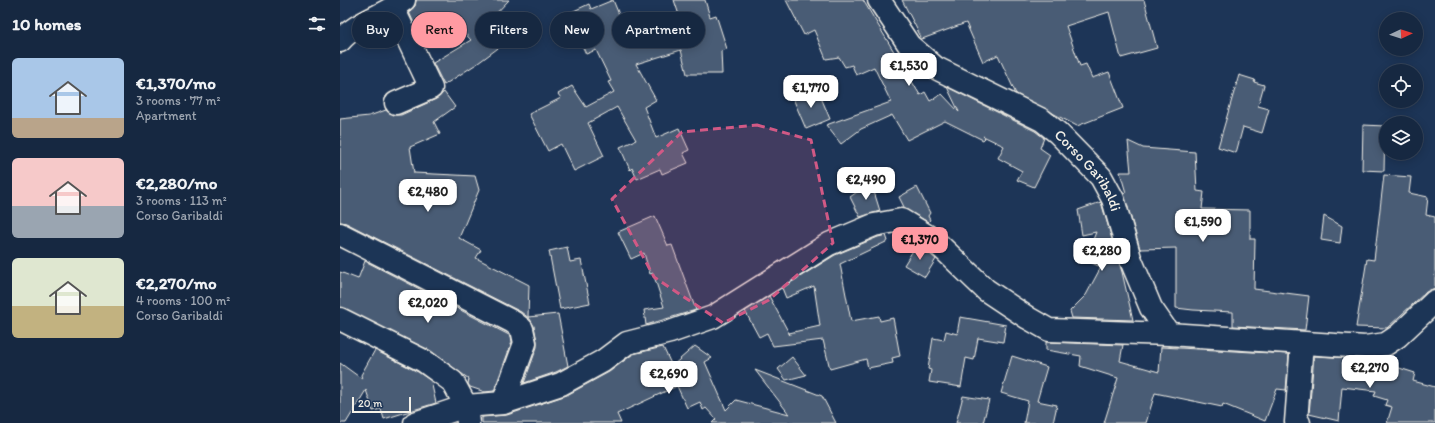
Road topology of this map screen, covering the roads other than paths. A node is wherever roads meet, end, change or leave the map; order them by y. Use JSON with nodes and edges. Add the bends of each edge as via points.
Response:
{"nodes":[{"id":1,"x":879,"y":0,"type":"edge"},
{"id":2,"x":398,"y":4,"type":"edge"},
{"id":3,"x":343,"y":33,"type":"edge"},
{"id":4,"x":396,"y":103,"type":"dead end"},
{"id":5,"x":340,"y":234,"type":"edge"},
{"id":6,"x":1435,"y":301,"type":"edge"},
{"id":7,"x":340,"y":319,"type":"edge"},
{"id":8,"x":1169,"y":334,"type":"junction"},
{"id":9,"x":1302,"y":343,"type":"junction"},
{"id":10,"x":503,"y":403,"type":"junction"},
{"id":11,"x":467,"y":415,"type":"edge"},
{"id":12,"x":416,"y":423,"type":"edge"},
{"id":13,"x":1299,"y":423,"type":"edge"}],
"edges":[{"from":1,"to":8,"type":"street","name":"Corso Garibaldi","via":[[909,45],[936,68],[1042,120],[1101,177],[1113,199],[1130,258],[1151,308]]},
{"from":2,"to":3,"type":"street"},
{"from":2,"to":4,"type":"street","via":[[430,88]]},
{"from":5,"to":10,"type":"street","via":[[513,322],[522,330],[525,343]]},
{"from":6,"to":9,"type":"street","via":[[1386,344],[1365,347]]},
{"from":7,"to":11,"type":"street","via":[[424,360],[453,382]]},
{"from":8,"to":9,"type":"street"},
{"from":8,"to":10,"type":"street","via":[[1049,330],[986,290],[934,240],[901,220],[874,225],[829,244],[713,317],[627,343],[603,361],[560,384]]},
{"from":9,"to":13,"type":"street","via":[[1296,422]]},
{"from":10,"to":11,"type":"street"},
{"from":11,"to":12,"type":"street"}]}
